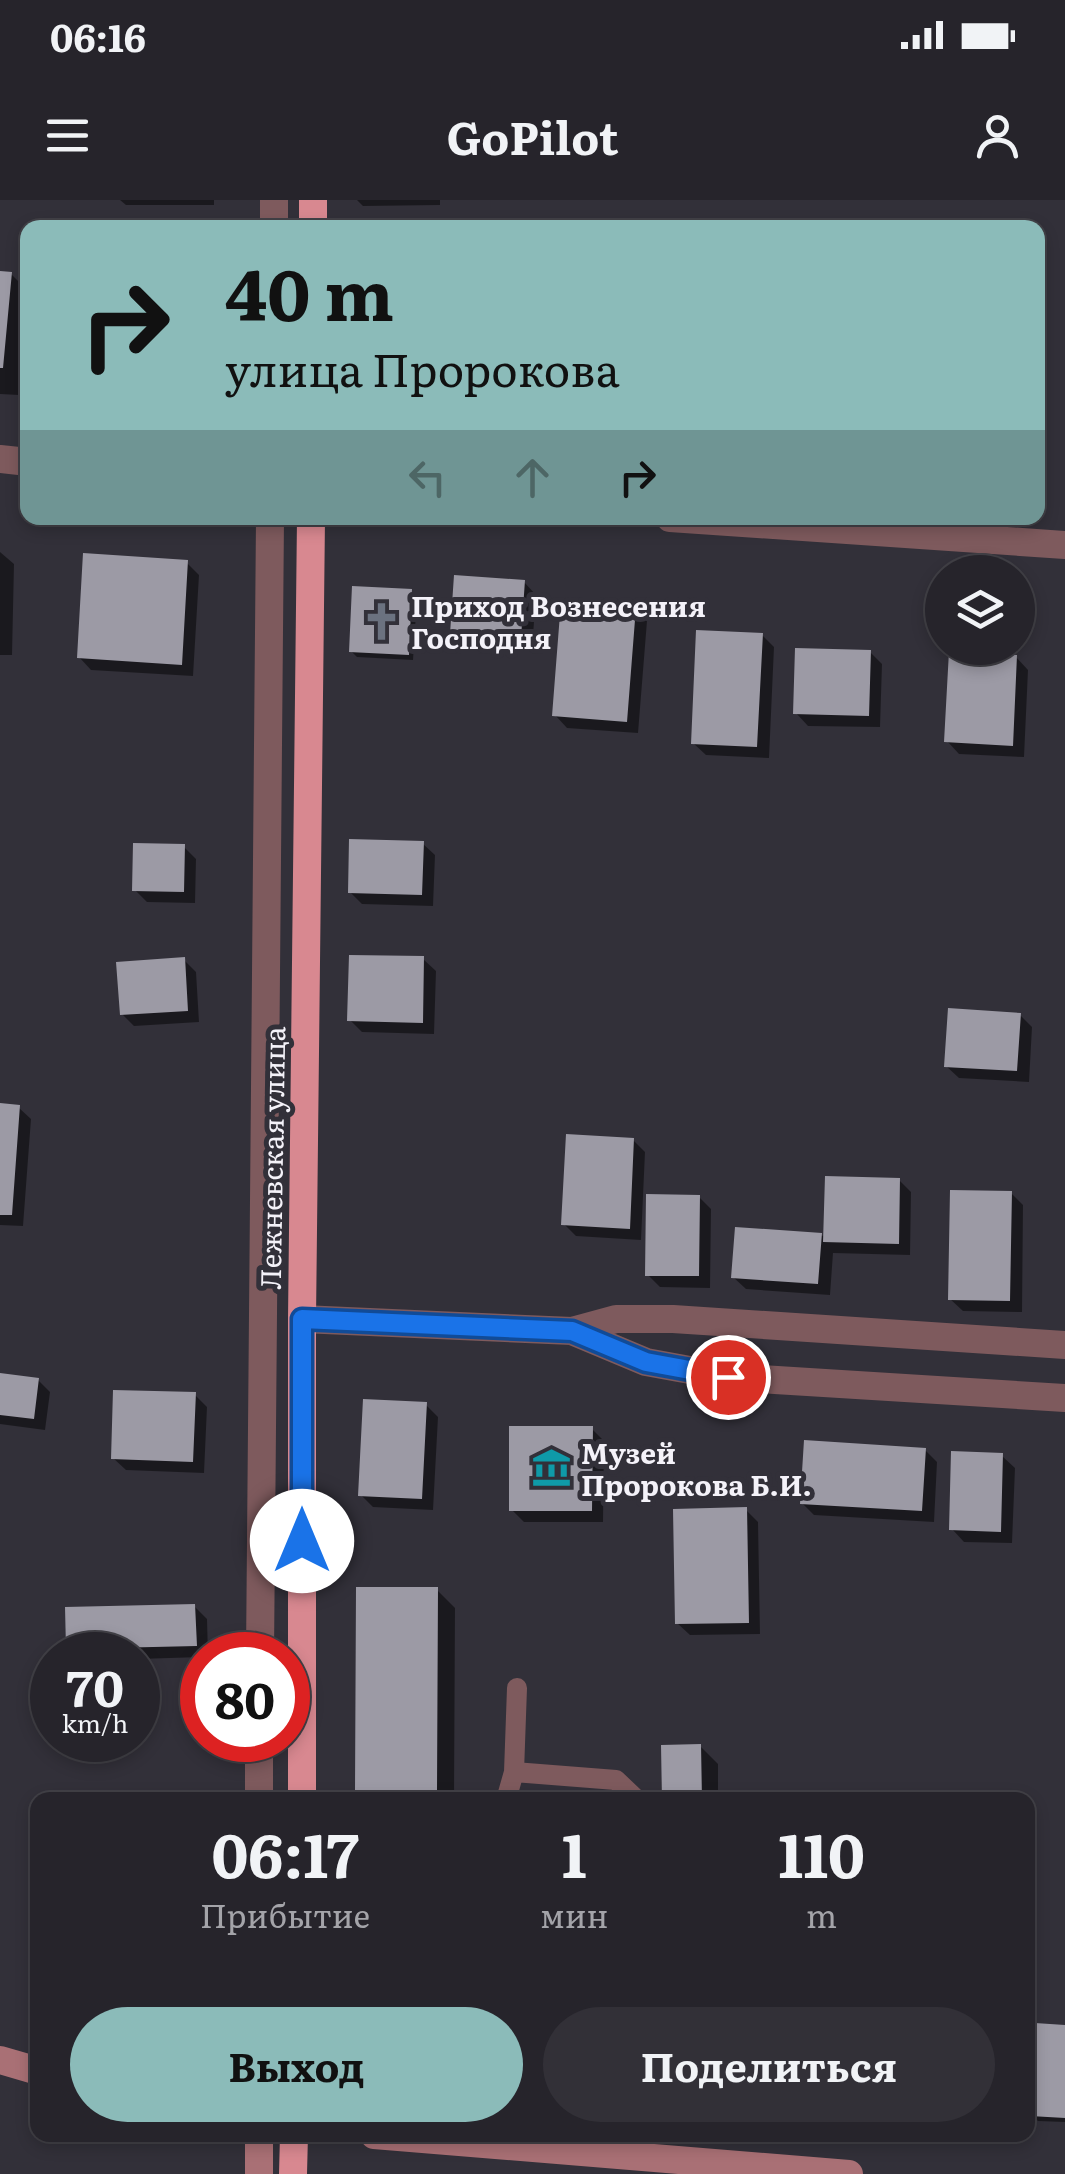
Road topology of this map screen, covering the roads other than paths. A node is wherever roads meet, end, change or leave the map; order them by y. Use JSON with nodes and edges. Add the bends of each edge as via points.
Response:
{"nodes":[{"id":1,"x":270,"y":525,"type":"edge"},
{"id":2,"x":311,"y":525,"type":"edge"},
{"id":3,"x":769,"y":525,"type":"edge"},
{"id":4,"x":1065,"y":546,"type":"edge"},
{"id":5,"x":302,"y":1319,"type":"junction"},
{"id":6,"x":572,"y":1331,"type":"junction"},
{"id":7,"x":1065,"y":1345,"type":"edge"},
{"id":8,"x":1065,"y":1398,"type":"edge"},
{"id":9,"x":260,"y":1632,"type":"edge"},
{"id":10,"x":517,"y":1688,"type":"dead end"},
{"id":11,"x":259,"y":1762,"type":"edge"},
{"id":12,"x":514,"y":1772,"type":"junction"},
{"id":13,"x":258,"y":1792,"type":"edge"},
{"id":14,"x":302,"y":1792,"type":"edge"},
{"id":15,"x":508,"y":1792,"type":"edge"},
{"id":16,"x":629,"y":1792,"type":"edge"},
{"id":17,"x":0,"y":2060,"type":"edge"},
{"id":18,"x":30,"y":2069,"type":"edge"},
{"id":19,"x":259,"y":2142,"type":"edge"},
{"id":20,"x":294,"y":2142,"type":"edge"},
{"id":21,"x":459,"y":2142,"type":"edge"},
{"id":22,"x":259,"y":2174,"type":"edge"},
{"id":23,"x":293,"y":2174,"type":"edge"},
{"id":24,"x":850,"y":2174,"type":"edge"}],
"edges":[{"from":1,"to":9,"type":"street","name":"Лежневская улица"},
{"from":2,"to":5,"type":"highway","name":"Лежневская улица"},
{"from":3,"to":4,"type":"street"},
{"from":5,"to":6,"type":"street"},
{"from":5,"to":14,"type":"highway","name":"Лежневская улица"},
{"from":6,"to":7,"type":"street","via":[[616,1319],[674,1319]]},
{"from":6,"to":8,"type":"street","via":[[646,1362],[728,1377]]},
{"from":10,"to":12,"type":"lane"},
{"from":11,"to":13,"type":"street"},
{"from":12,"to":15,"type":"lane"},
{"from":12,"to":16,"type":"lane","via":[[616,1780]]},
{"from":17,"to":18,"type":"main road"},
{"from":19,"to":22,"type":"main road"},
{"from":20,"to":23,"type":"highway"},
{"from":21,"to":24,"type":"main road"}]}
